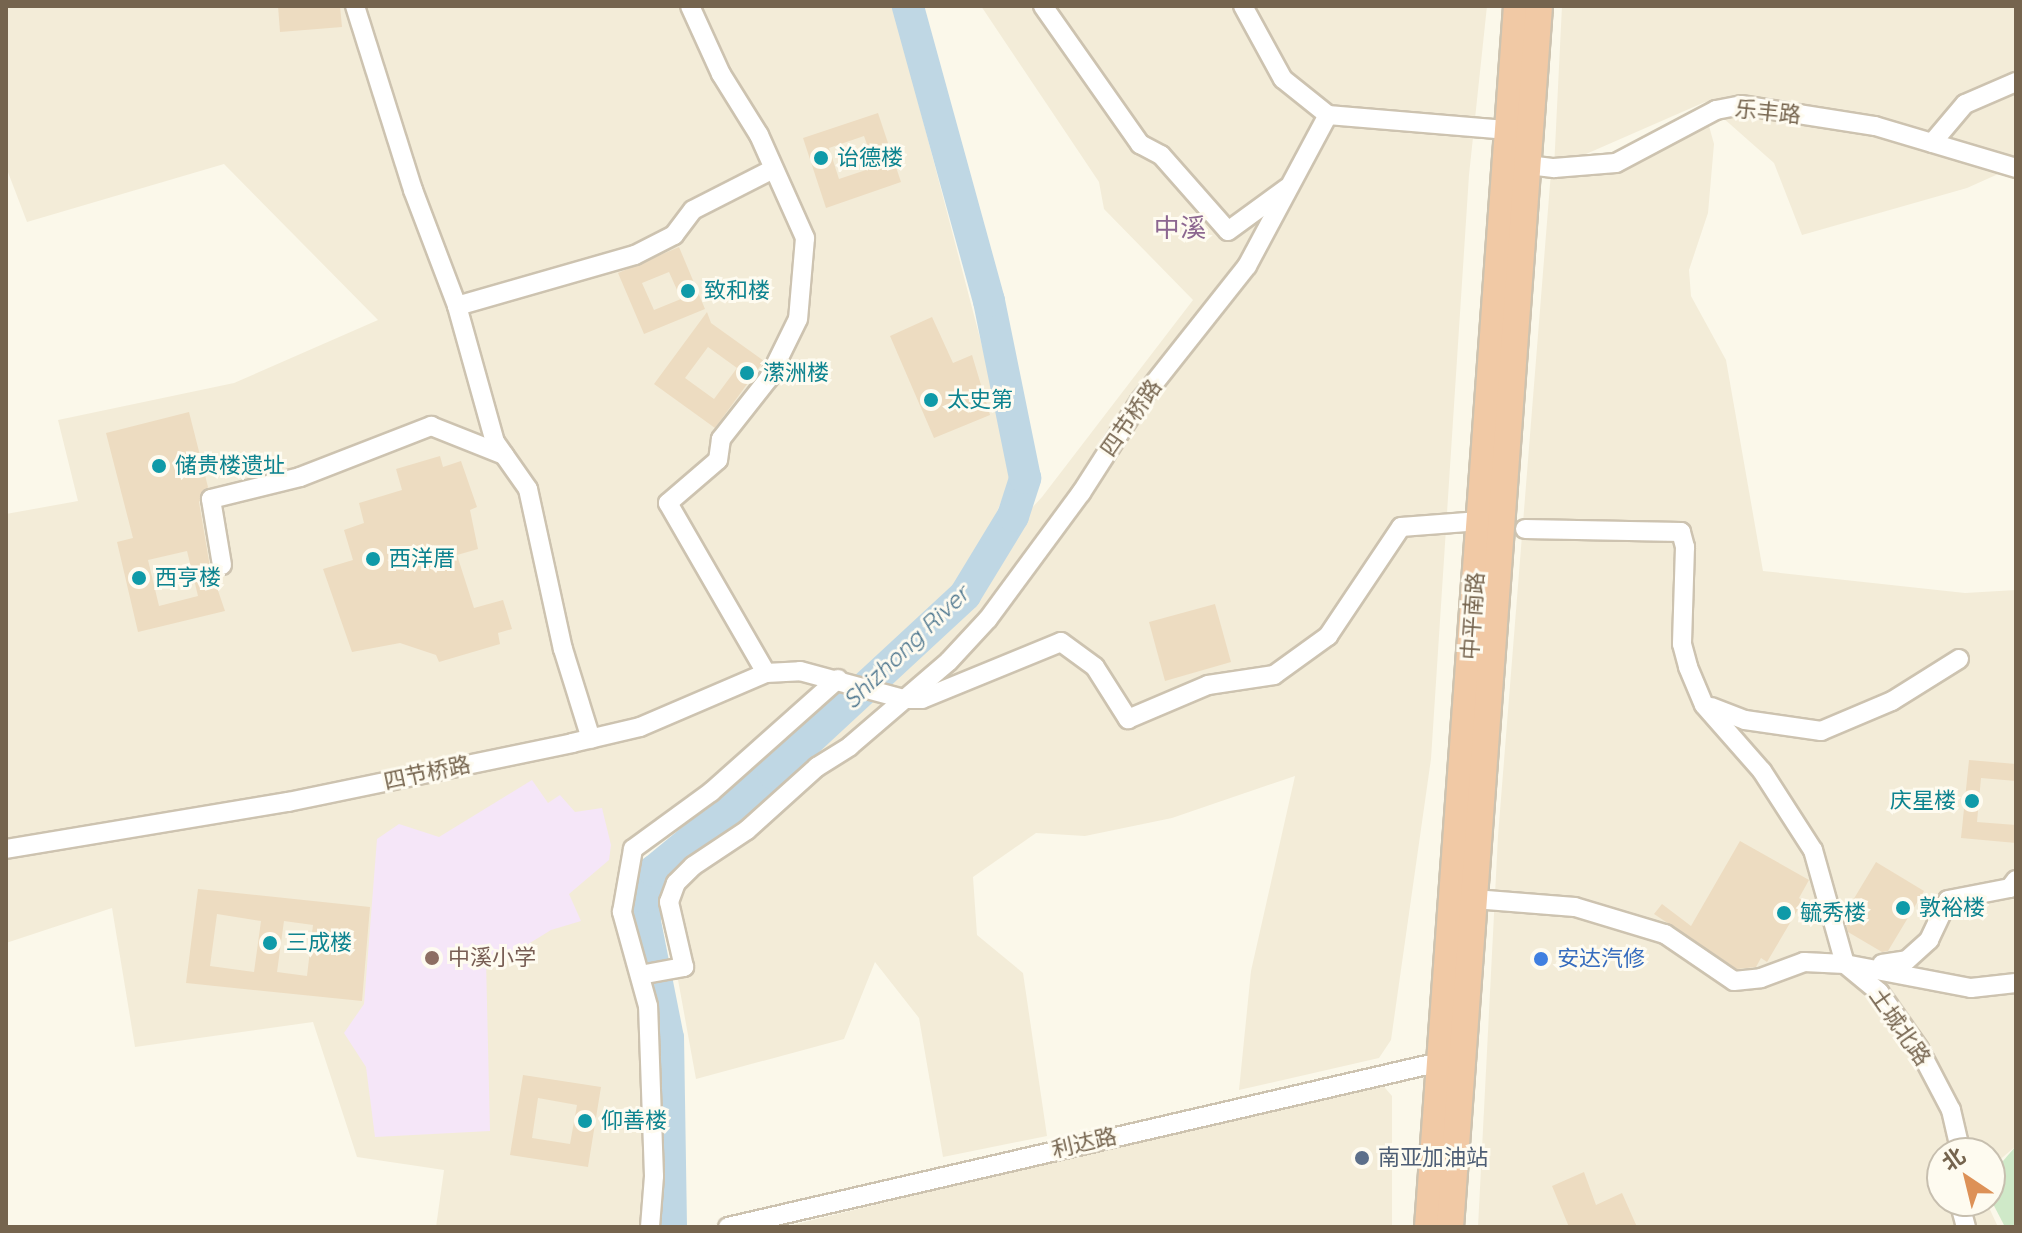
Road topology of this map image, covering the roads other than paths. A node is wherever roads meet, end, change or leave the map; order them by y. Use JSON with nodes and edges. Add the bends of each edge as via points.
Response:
{"nodes":[{"id":1,"x":355,"y":6,"type":"edge"},
{"id":2,"x":690,"y":6,"type":"edge"},
{"id":3,"x":1043,"y":6,"type":"edge"},
{"id":4,"x":1243,"y":6,"type":"edge"},
{"id":5,"x":1517,"y":6,"type":"edge"},
{"id":6,"x":1539,"y":6,"type":"edge"},
{"id":7,"x":2016,"y":82,"type":"edge"},
{"id":8,"x":1328,"y":115,"type":"junction"},
{"id":9,"x":1508,"y":130,"type":"junction"},
{"id":10,"x":1932,"y":143,"type":"junction"},
{"id":11,"x":1528,"y":165,"type":"junction"},
{"id":12,"x":2016,"y":168,"type":"edge"},
{"id":13,"x":773,"y":169,"type":"junction"},
{"id":14,"x":1287,"y":188,"type":"junction"},
{"id":15,"x":457,"y":306,"type":"junction"},
{"id":16,"x":505,"y":455,"type":"junction"},
{"id":17,"x":1480,"y":521,"type":"junction"},
{"id":18,"x":1525,"y":529,"type":"dead end"},
{"id":19,"x":222,"y":565,"type":"dead end"},
{"id":20,"x":1959,"y":659,"type":"dead end"},
{"id":21,"x":766,"y":673,"type":"junction"},
{"id":22,"x":838,"y":679,"type":"junction"},
{"id":23,"x":904,"y":699,"type":"junction"},
{"id":24,"x":1704,"y":705,"type":"junction"},
{"id":25,"x":591,"y":739,"type":"junction"},
{"id":26,"x":6,"y":849,"type":"edge"},
{"id":27,"x":2016,"y":880,"type":"edge"},
{"id":28,"x":1474,"y":899,"type":"junction"},
{"id":29,"x":1845,"y":964,"type":"junction"},
{"id":30,"x":1872,"y":965,"type":"junction"},
{"id":31,"x":641,"y":975,"type":"junction"},
{"id":32,"x":2016,"y":983,"type":"edge"},
{"id":33,"x":1440,"y":1062,"type":"junction"},
{"id":34,"x":1957,"y":1137,"type":"edge"},
{"id":35,"x":650,"y":1227,"type":"edge"},
{"id":36,"x":728,"y":1227,"type":"edge"},
{"id":37,"x":1428,"y":1227,"type":"edge"},
{"id":38,"x":1450,"y":1227,"type":"edge"}],
"edges":[{"from":1,"to":15,"type":"street","via":[[413,190]]},
{"from":2,"to":13,"type":"street"},
{"from":3,"to":14,"type":"street","via":[[1140,144],[1161,155],[1228,231]]},
{"from":4,"to":8,"type":"street","via":[[1283,79]]},
{"from":5,"to":9,"type":"highway","name":"中平南路"},
{"from":6,"to":11,"type":"highway"},
{"from":7,"to":10,"type":"street","via":[[1965,104]]},
{"from":8,"to":9,"type":"street"},
{"from":8,"to":14,"type":"street","name":"四节桥路"},
{"from":9,"to":17,"type":"highway","name":"中平南路"},
{"from":10,"to":11,"type":"street","name":"乐丰路","via":[[1875,126],[1741,105],[1716,110],[1616,163]]},
{"from":10,"to":12,"type":"street","name":"乐丰路"},
{"from":11,"to":28,"type":"highway"},
{"from":13,"to":15,"type":"street","via":[[693,210],[674,235],[635,255]]},
{"from":13,"to":21,"type":"street","via":[[805,238],[798,319],[769,378],[721,439],[718,460],[668,503]]},
{"from":14,"to":23,"type":"street","name":"四节桥路","via":[[1268,234],[1233,287],[1140,401],[1005,597],[949,661]]},
{"from":15,"to":16,"type":"street","via":[[495,442]]},
{"from":16,"to":19,"type":"street","via":[[431,426],[300,477],[211,499]]},
{"from":16,"to":25,"type":"street","via":[[528,489],[563,649]]},
{"from":17,"to":23,"type":"street","via":[[1401,527],[1328,636],[1274,675],[1208,685],[1128,719],[1095,667],[1061,642],[922,699]]},
{"from":17,"to":33,"type":"highway","name":"中平南路"},
{"from":18,"to":24,"type":"street","via":[[1681,532],[1682,644]]},
{"from":20,"to":24,"type":"street","via":[[1892,701],[1821,731],[1745,720]]},
{"from":21,"to":22,"type":"street","name":"四节桥路","via":[[800,671]]},
{"from":21,"to":25,"type":"street","name":"四节桥路","via":[[640,727]]},
{"from":22,"to":23,"type":"street","name":"四节桥路"},
{"from":22,"to":31,"type":"street","via":[[711,792],[633,849],[622,912]]},
{"from":23,"to":31,"type":"street","name":"四节桥路","via":[[676,883],[669,902],[684,967]]},
{"from":24,"to":29,"type":"street","via":[[1762,771],[1813,850]]},
{"from":25,"to":26,"type":"street","name":"四节桥路","via":[[288,802]]},
{"from":27,"to":30,"type":"street","via":[[2010,888],[1948,900],[1929,940],[1907,960]]},
{"from":28,"to":29,"type":"street","via":[[1575,907],[1665,934],[1734,981],[1761,978],[1804,962]]},
{"from":28,"to":38,"type":"highway"},
{"from":29,"to":30,"type":"street"},
{"from":29,"to":34,"type":"street","name":"土城北路","via":[[1879,992],[1919,1049],[1951,1110]]},
{"from":30,"to":32,"type":"street","via":[[1971,988]]},
{"from":31,"to":35,"type":"street","via":[[652,1053]]},
{"from":33,"to":36,"type":"street","name":"利达路"},
{"from":33,"to":37,"type":"highway","name":"中平南路"}]}
